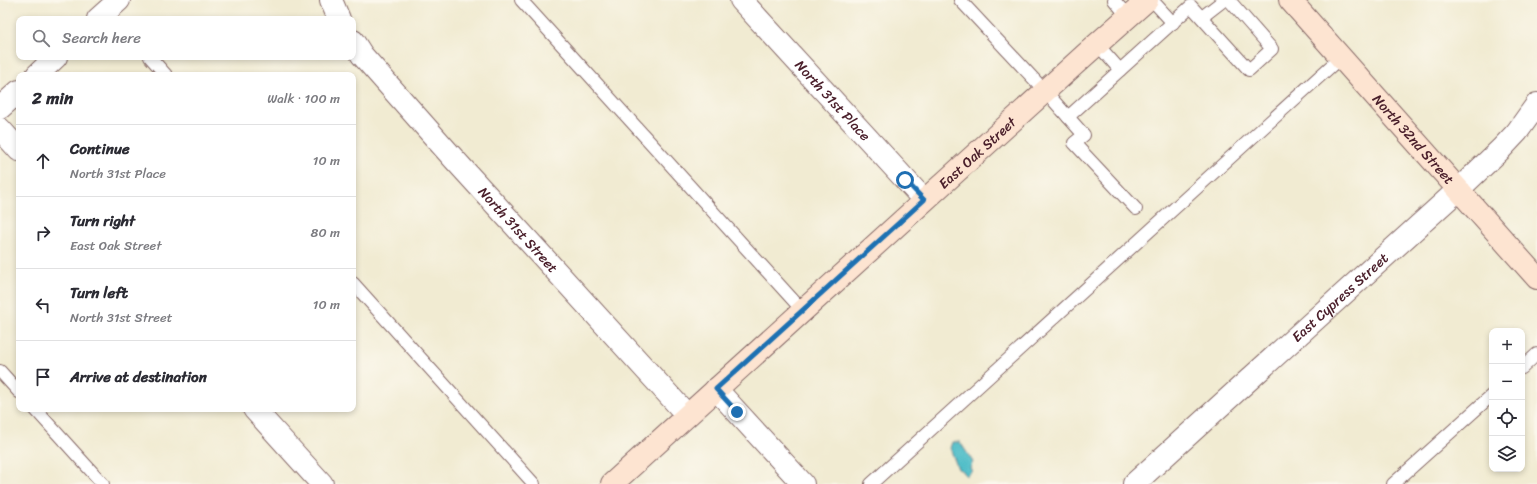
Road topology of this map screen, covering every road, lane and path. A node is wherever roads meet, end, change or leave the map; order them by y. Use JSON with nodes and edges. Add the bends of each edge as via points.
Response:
{"nodes":[{"id":1,"x":331,"y":0,"type":"edge"},
{"id":2,"x":521,"y":0,"type":"edge"},
{"id":3,"x":741,"y":0,"type":"edge"},
{"id":4,"x":960,"y":0,"type":"edge"},
{"id":5,"x":1114,"y":0,"type":"edge"},
{"id":6,"x":1147,"y":0,"type":"edge"},
{"id":7,"x":1152,"y":0,"type":"edge"},
{"id":8,"x":1290,"y":0,"type":"edge"},
{"id":9,"x":1237,"y":6,"type":"edge"},
{"id":10,"x":338,"y":16,"type":"edge"},
{"id":11,"x":1128,"y":17,"type":"junction"},
{"id":12,"x":1202,"y":17,"type":"junction"},
{"id":13,"x":1173,"y":23,"type":"junction"},
{"id":14,"x":1097,"y":44,"type":"junction"},
{"id":15,"x":356,"y":46,"type":"edge"},
{"id":16,"x":1341,"y":57,"type":"junction"},
{"id":17,"x":53,"y":60,"type":"edge"},
{"id":18,"x":153,"y":60,"type":"edge"},
{"id":19,"x":1120,"y":70,"type":"junction"},
{"id":20,"x":39,"y":72,"type":"edge"},
{"id":21,"x":163,"y":72,"type":"edge"},
{"id":22,"x":1045,"y":91,"type":"junction"},
{"id":23,"x":16,"y":94,"type":"edge"},
{"id":24,"x":1537,"y":104,"type":"edge"},
{"id":25,"x":0,"y":108,"type":"edge"},
{"id":26,"x":1068,"y":117,"type":"junction"},
{"id":27,"x":0,"y":129,"type":"edge"},
{"id":28,"x":16,"y":147,"type":"edge"},
{"id":29,"x":1458,"y":190,"type":"junction"},
{"id":30,"x":924,"y":200,"type":"junction"},
{"id":31,"x":1136,"y":210,"type":"dead end"},
{"id":32,"x":1537,"y":278,"type":"edge"},
{"id":33,"x":356,"y":286,"type":"edge"},
{"id":34,"x":803,"y":311,"type":"junction"},
{"id":35,"x":1537,"y":354,"type":"edge"},
{"id":36,"x":1525,"y":365,"type":"edge"},
{"id":37,"x":0,"y":371,"type":"edge"},
{"id":38,"x":16,"y":389,"type":"edge"},
{"id":39,"x":716,"y":389,"type":"junction"},
{"id":40,"x":1489,"y":398,"type":"edge"},
{"id":41,"x":38,"y":412,"type":"edge"},
{"id":42,"x":257,"y":412,"type":"edge"},
{"id":43,"x":687,"y":415,"type":"junction"},
{"id":44,"x":103,"y":484,"type":"edge"},
{"id":45,"x":322,"y":484,"type":"edge"},
{"id":46,"x":534,"y":484,"type":"edge"},
{"id":47,"x":612,"y":484,"type":"edge"},
{"id":48,"x":803,"y":484,"type":"edge"},
{"id":49,"x":871,"y":484,"type":"edge"},
{"id":50,"x":1134,"y":484,"type":"edge"},
{"id":51,"x":1393,"y":484,"type":"edge"}],
"edges":[{"from":1,"to":10,"type":"street"},
{"from":2,"to":34,"type":"lane"},
{"from":3,"to":30,"type":"street","name":"North 31st Place"},
{"from":4,"to":22,"type":"lane"},
{"from":5,"to":11,"type":"lane"},
{"from":6,"to":11,"type":"street","name":"East Oak Street"},
{"from":7,"to":13,"type":"lane"},
{"from":8,"to":16,"type":"street","name":"North 32nd Street"},
{"from":9,"to":12,"type":"lane","via":[[1229,0],[1224,0]]},
{"from":9,"to":12,"type":"lane","via":[[1272,49],[1249,70],[1240,56]]},
{"from":11,"to":14,"type":"street","name":"East Oak Street"},
{"from":12,"to":13,"type":"lane","via":[[1191,6]]},
{"from":13,"to":19,"type":"lane"},
{"from":14,"to":19,"type":"lane"},
{"from":14,"to":22,"type":"street","name":"East Oak Street"},
{"from":15,"to":43,"type":"street","name":"North 31st Street","via":[[454,159]]},
{"from":16,"to":29,"type":"street","name":"North 32nd Street"},
{"from":16,"to":49,"type":"lane"},
{"from":17,"to":20,"type":"street"},
{"from":18,"to":21,"type":"lane"},
{"from":19,"to":26,"type":"lane"},
{"from":22,"to":26,"type":"lane"},
{"from":22,"to":30,"type":"street","name":"East Oak Street"},
{"from":23,"to":25,"type":"street"},
{"from":24,"to":29,"type":"street","name":"East Cypress Street","via":[[1517,132]]},
{"from":26,"to":31,"type":"lane","via":[[1084,135],[1074,143]]},
{"from":27,"to":28,"type":"street"},
{"from":29,"to":32,"type":"street","name":"North 32nd Street"},
{"from":29,"to":50,"type":"street","name":"East Cypress Street"},
{"from":30,"to":34,"type":"street","name":"East Oak Street"},
{"from":33,"to":46,"type":"lane"},
{"from":34,"to":39,"type":"street","name":"East Oak Street"},
{"from":35,"to":36,"type":"lane"},
{"from":37,"to":38,"type":"lane"},
{"from":39,"to":43,"type":"street","name":"East Oak Street"},
{"from":39,"to":48,"type":"street"},
{"from":40,"to":51,"type":"lane"},
{"from":41,"to":44,"type":"lane"},
{"from":42,"to":45,"type":"street"},
{"from":43,"to":47,"type":"street","name":"East Oak Street"}]}
